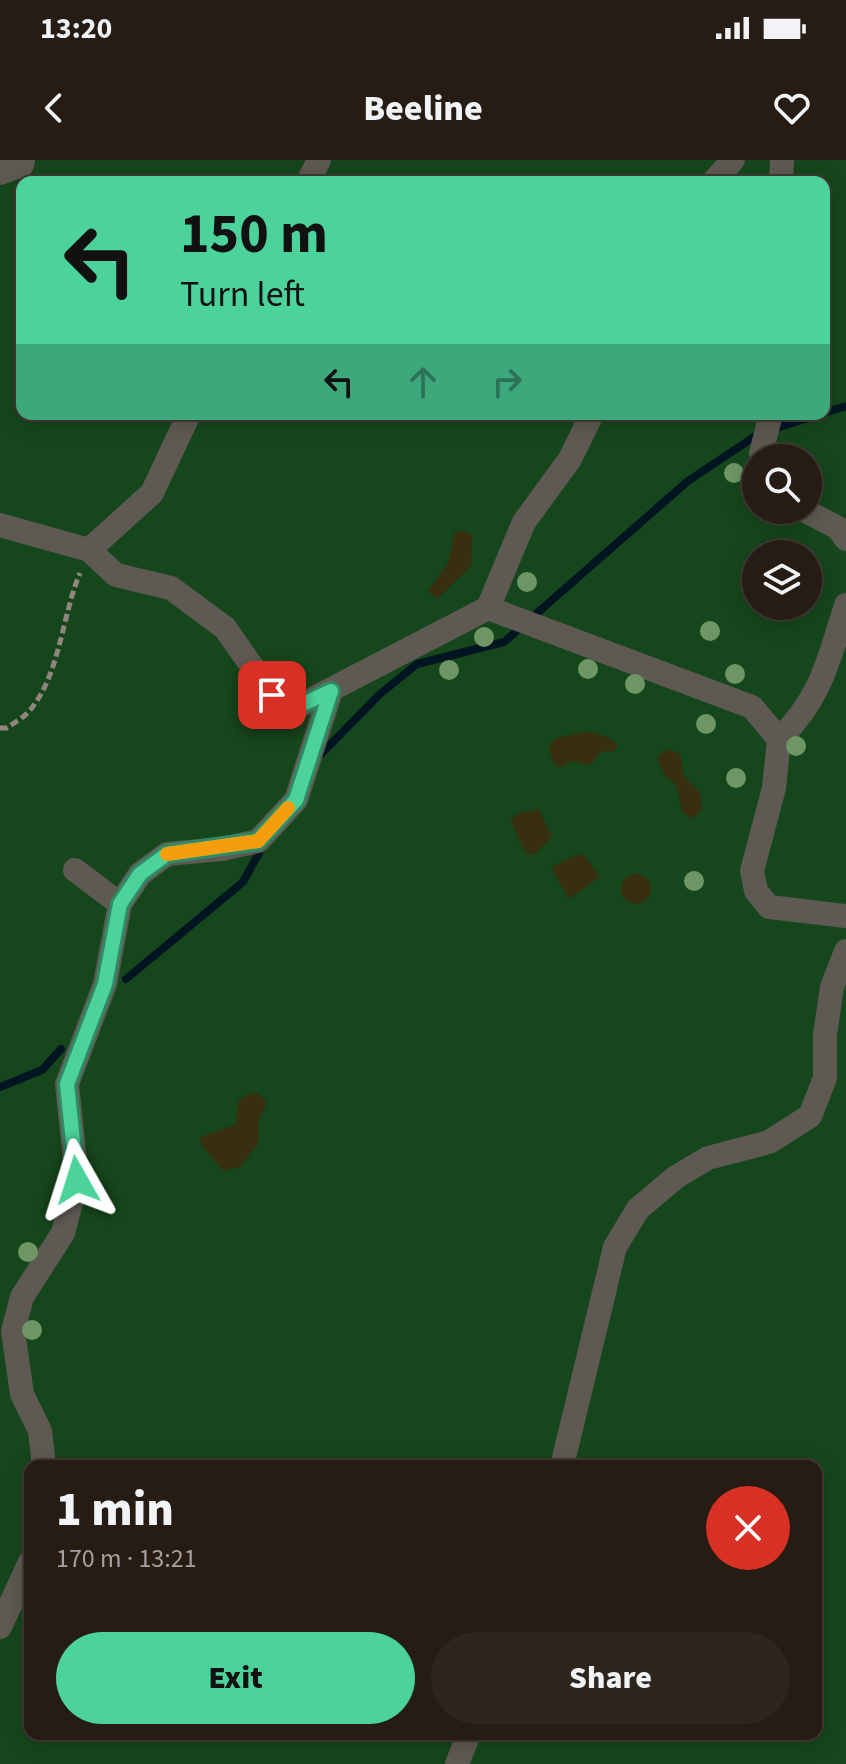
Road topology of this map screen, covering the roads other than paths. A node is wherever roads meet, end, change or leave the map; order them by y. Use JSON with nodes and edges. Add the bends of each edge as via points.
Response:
{"nodes":[{"id":1,"x":23,"y":160,"type":"edge"},
{"id":2,"x":733,"y":160,"type":"edge"},
{"id":3,"x":0,"y":173,"type":"edge"},
{"id":4,"x":718,"y":176,"type":"edge"},
{"id":5,"x":186,"y":420,"type":"edge"},
{"id":6,"x":589,"y":420,"type":"edge"},
{"id":7,"x":770,"y":420,"type":"edge"},
{"id":8,"x":764,"y":444,"type":"edge"},
{"id":9,"x":822,"y":520,"type":"edge"},
{"id":10,"x":0,"y":525,"type":"edge"},
{"id":11,"x":846,"y":539,"type":"edge"},
{"id":12,"x":89,"y":550,"type":"junction"},
{"id":13,"x":846,"y":605,"type":"edge"},
{"id":14,"x":498,"y":612,"type":"junction"},
{"id":15,"x":331,"y":691,"type":"junction"},
{"id":16,"x":779,"y":739,"type":"junction"},
{"id":17,"x":75,"y":870,"type":"dead end"},
{"id":18,"x":120,"y":904,"type":"junction"},
{"id":19,"x":846,"y":916,"type":"edge"},
{"id":20,"x":846,"y":951,"type":"edge"},
{"id":21,"x":43,"y":1460,"type":"edge"},
{"id":22,"x":563,"y":1460,"type":"edge"},
{"id":23,"x":24,"y":1575,"type":"edge"},
{"id":24,"x":0,"y":1627,"type":"edge"},
{"id":25,"x":467,"y":1740,"type":"edge"},
{"id":26,"x":457,"y":1764,"type":"edge"}],
"edges":[{"from":1,"to":3,"type":"lane"},
{"from":2,"to":4,"type":"lane"},
{"from":5,"to":12,"type":"lane","via":[[152,493]]},
{"from":6,"to":14,"type":"lane","via":[[570,459],[524,522]]},
{"from":7,"to":8,"type":"lane"},
{"from":9,"to":11,"type":"lane"},
{"from":10,"to":12,"type":"lane"},
{"from":12,"to":15,"type":"lane","via":[[116,575],[171,588],[225,628],[272,695],[301,705]]},
{"from":13,"to":16,"type":"lane","via":[[823,678],[803,717]]},
{"from":14,"to":15,"type":"lane"},
{"from":14,"to":16,"type":"lane","via":[[752,707]]},
{"from":15,"to":18,"type":"lane","via":[[296,800],[258,841],[167,854],[140,874]]},
{"from":16,"to":19,"type":"lane","via":[[774,788],[752,871],[756,891],[769,907]]},
{"from":17,"to":18,"type":"lane"},
{"from":18,"to":21,"type":"lane","via":[[105,984],[67,1084],[77,1180],[63,1233],[22,1297],[13,1331],[22,1394],[40,1431]]},
{"from":20,"to":22,"type":"lane","via":[[832,987],[825,1078],[810,1116],[769,1142],[708,1158],[676,1177],[638,1209],[615,1247]]},
{"from":23,"to":24,"type":"lane"},
{"from":25,"to":26,"type":"lane"}]}
